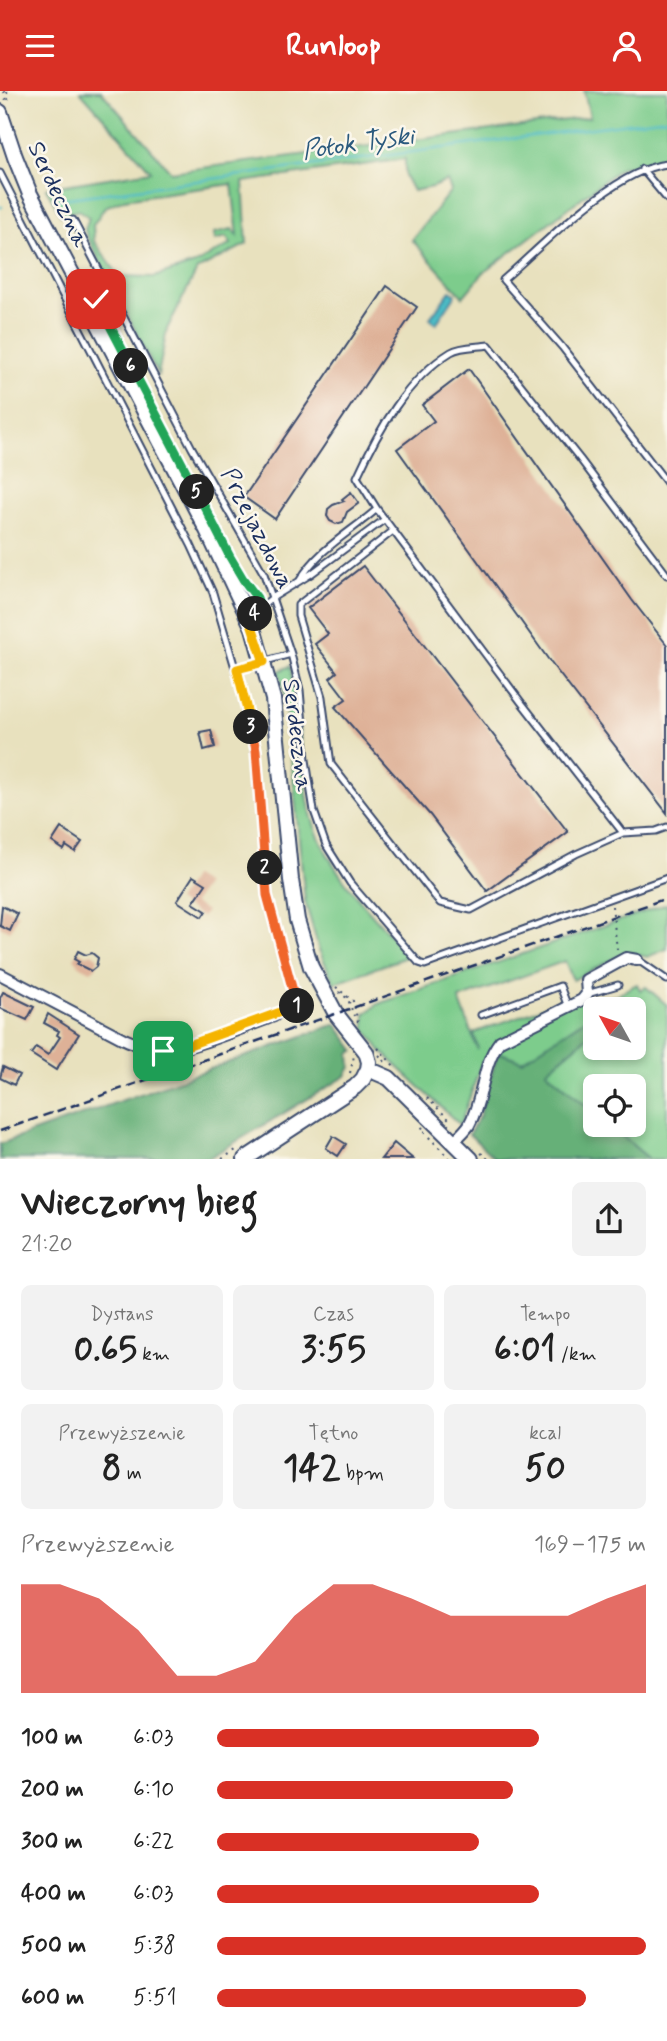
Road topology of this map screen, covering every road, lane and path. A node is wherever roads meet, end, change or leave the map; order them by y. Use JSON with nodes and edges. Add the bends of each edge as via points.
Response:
{"nodes":[{"id":1,"x":7,"y":91,"type":"edge"},
{"id":2,"x":6,"y":113,"type":"edge"},
{"id":3,"x":667,"y":164,"type":"edge"},
{"id":4,"x":642,"y":169,"type":"junction"},
{"id":5,"x":0,"y":173,"type":"edge"},
{"id":6,"x":667,"y":199,"type":"edge"},
{"id":7,"x":73,"y":220,"type":"dead end"},
{"id":8,"x":667,"y":483,"type":"edge"},
{"id":9,"x":377,"y":509,"type":"junction"},
{"id":10,"x":385,"y":519,"type":"junction"},
{"id":11,"x":393,"y":531,"type":"junction"},
{"id":12,"x":667,"y":575,"type":"edge"},
{"id":13,"x":243,"y":579,"type":"dead end"},
{"id":14,"x":299,"y":580,"type":"junction"},
{"id":15,"x":272,"y":598,"type":"junction"},
{"id":16,"x":255,"y":613,"type":"junction"},
{"id":17,"x":291,"y":654,"type":"junction"},
{"id":18,"x":264,"y":662,"type":"junction"},
{"id":19,"x":237,"y":669,"type":"junction"},
{"id":20,"x":667,"y":828,"type":"edge"},
{"id":21,"x":623,"y":833,"type":"junction"},
{"id":22,"x":667,"y":878,"type":"edge"},
{"id":23,"x":611,"y":898,"type":"junction"},
{"id":24,"x":637,"y":960,"type":"joint"},
{"id":25,"x":619,"y":962,"type":"junction"},
{"id":26,"x":0,"y":974,"type":"edge"},
{"id":27,"x":667,"y":980,"type":"edge"},
{"id":28,"x":333,"y":985,"type":"dead end"},
{"id":29,"x":618,"y":985,"type":"dead end"},
{"id":30,"x":587,"y":994,"type":"junction"},
{"id":31,"x":568,"y":1007,"type":"junction"},
{"id":32,"x":481,"y":1014,"type":"dead end"},
{"id":33,"x":274,"y":1016,"type":"joint"},
{"id":34,"x":359,"y":1025,"type":"dead end"},
{"id":35,"x":368,"y":1046,"type":"junction"},
{"id":36,"x":368,"y":1069,"type":"junction"},
{"id":37,"x":397,"y":1069,"type":"dead end"},
{"id":38,"x":348,"y":1078,"type":"dead end"},
{"id":39,"x":424,"y":1095,"type":"dead end"},
{"id":40,"x":458,"y":1137,"type":"junction"},
{"id":41,"x":242,"y":1153,"type":"edge"},
{"id":42,"x":475,"y":1155,"type":"edge"},
{"id":43,"x":222,"y":1159,"type":"edge"},
{"id":44,"x":488,"y":1159,"type":"edge"}],
"edges":[{"from":1,"to":2,"type":"path"},
{"from":2,"to":16,"type":"street","name":"Serdeczna","via":[[15,157],[30,194]]},
{"from":3,"to":4,"type":"lane"},
{"from":4,"to":6,"type":"lane"},
{"from":4,"to":8,"type":"lane","via":[[587,207],[503,280],[562,347]]},
{"from":5,"to":19,"type":"lane","via":[[214,593]]},
{"from":7,"to":15,"type":"lane","name":"Przejazdowa","via":[[192,448],[264,574]]},
{"from":9,"to":10,"type":"lane"},
{"from":9,"to":12,"type":"lane","via":[[357,477],[412,385],[453,350],[489,345]]},
{"from":9,"to":14,"type":"lane","via":[[338,538]]},
{"from":10,"to":11,"type":"lane"},
{"from":10,"to":14,"type":"lane"},
{"from":11,"to":21,"type":"lane"},
{"from":11,"to":21,"type":"lane","via":[[298,605],[322,697],[331,764],[440,903],[471,910]]},
{"from":13,"to":16,"type":"path","via":[[257,598]]},
{"from":14,"to":15,"type":"lane"},
{"from":15,"to":16,"type":"lane"},
{"from":15,"to":17,"type":"lane","name":"Przejazdowa"},
{"from":16,"to":18,"type":"street","name":"Serdeczna"},
{"from":17,"to":18,"type":"lane"},
{"from":17,"to":23,"type":"lane","name":"Przejazdowa","via":[[300,690],[314,811],[326,845],[350,883],[419,963],[425,965]]},
{"from":18,"to":19,"type":"lane"},
{"from":18,"to":35,"type":"street","name":"Serdeczna","via":[[273,699],[297,920],[311,967],[336,1014]]},
{"from":19,"to":33,"type":"lane","via":[[256,750],[267,895],[297,1007]]},
{"from":20,"to":21,"type":"lane"},
{"from":22,"to":23,"type":"lane","name":"Przejazdowa"},
{"from":23,"to":25,"type":"path"},
{"from":24,"to":25,"type":"street"},
{"from":24,"to":27,"type":"lane"},
{"from":25,"to":30,"type":"street","via":[[586,980]]},
{"from":26,"to":33,"type":"street","via":[[143,1048],[181,1048]]},
{"from":28,"to":34,"type":"path","via":[[353,1001]]},
{"from":29,"to":30,"type":"lane"},
{"from":30,"to":31,"type":"street"},
{"from":31,"to":32,"type":"lane","via":[[560,986]]},
{"from":31,"to":40,"type":"street","via":[[500,1041],[492,1052],[476,1110]]},
{"from":35,"to":36,"type":"street","name":"Serdeczna"},
{"from":35,"to":37,"type":"path"},
{"from":35,"to":38,"type":"path","via":[[353,1057]]},
{"from":36,"to":40,"type":"street","via":[[389,1078]]},
{"from":36,"to":41,"type":"street","via":[[347,1093]]},
{"from":39,"to":40,"type":"path"},
{"from":40,"to":42,"type":"street"},
{"from":41,"to":43,"type":"path"},
{"from":42,"to":44,"type":"path"}]}
